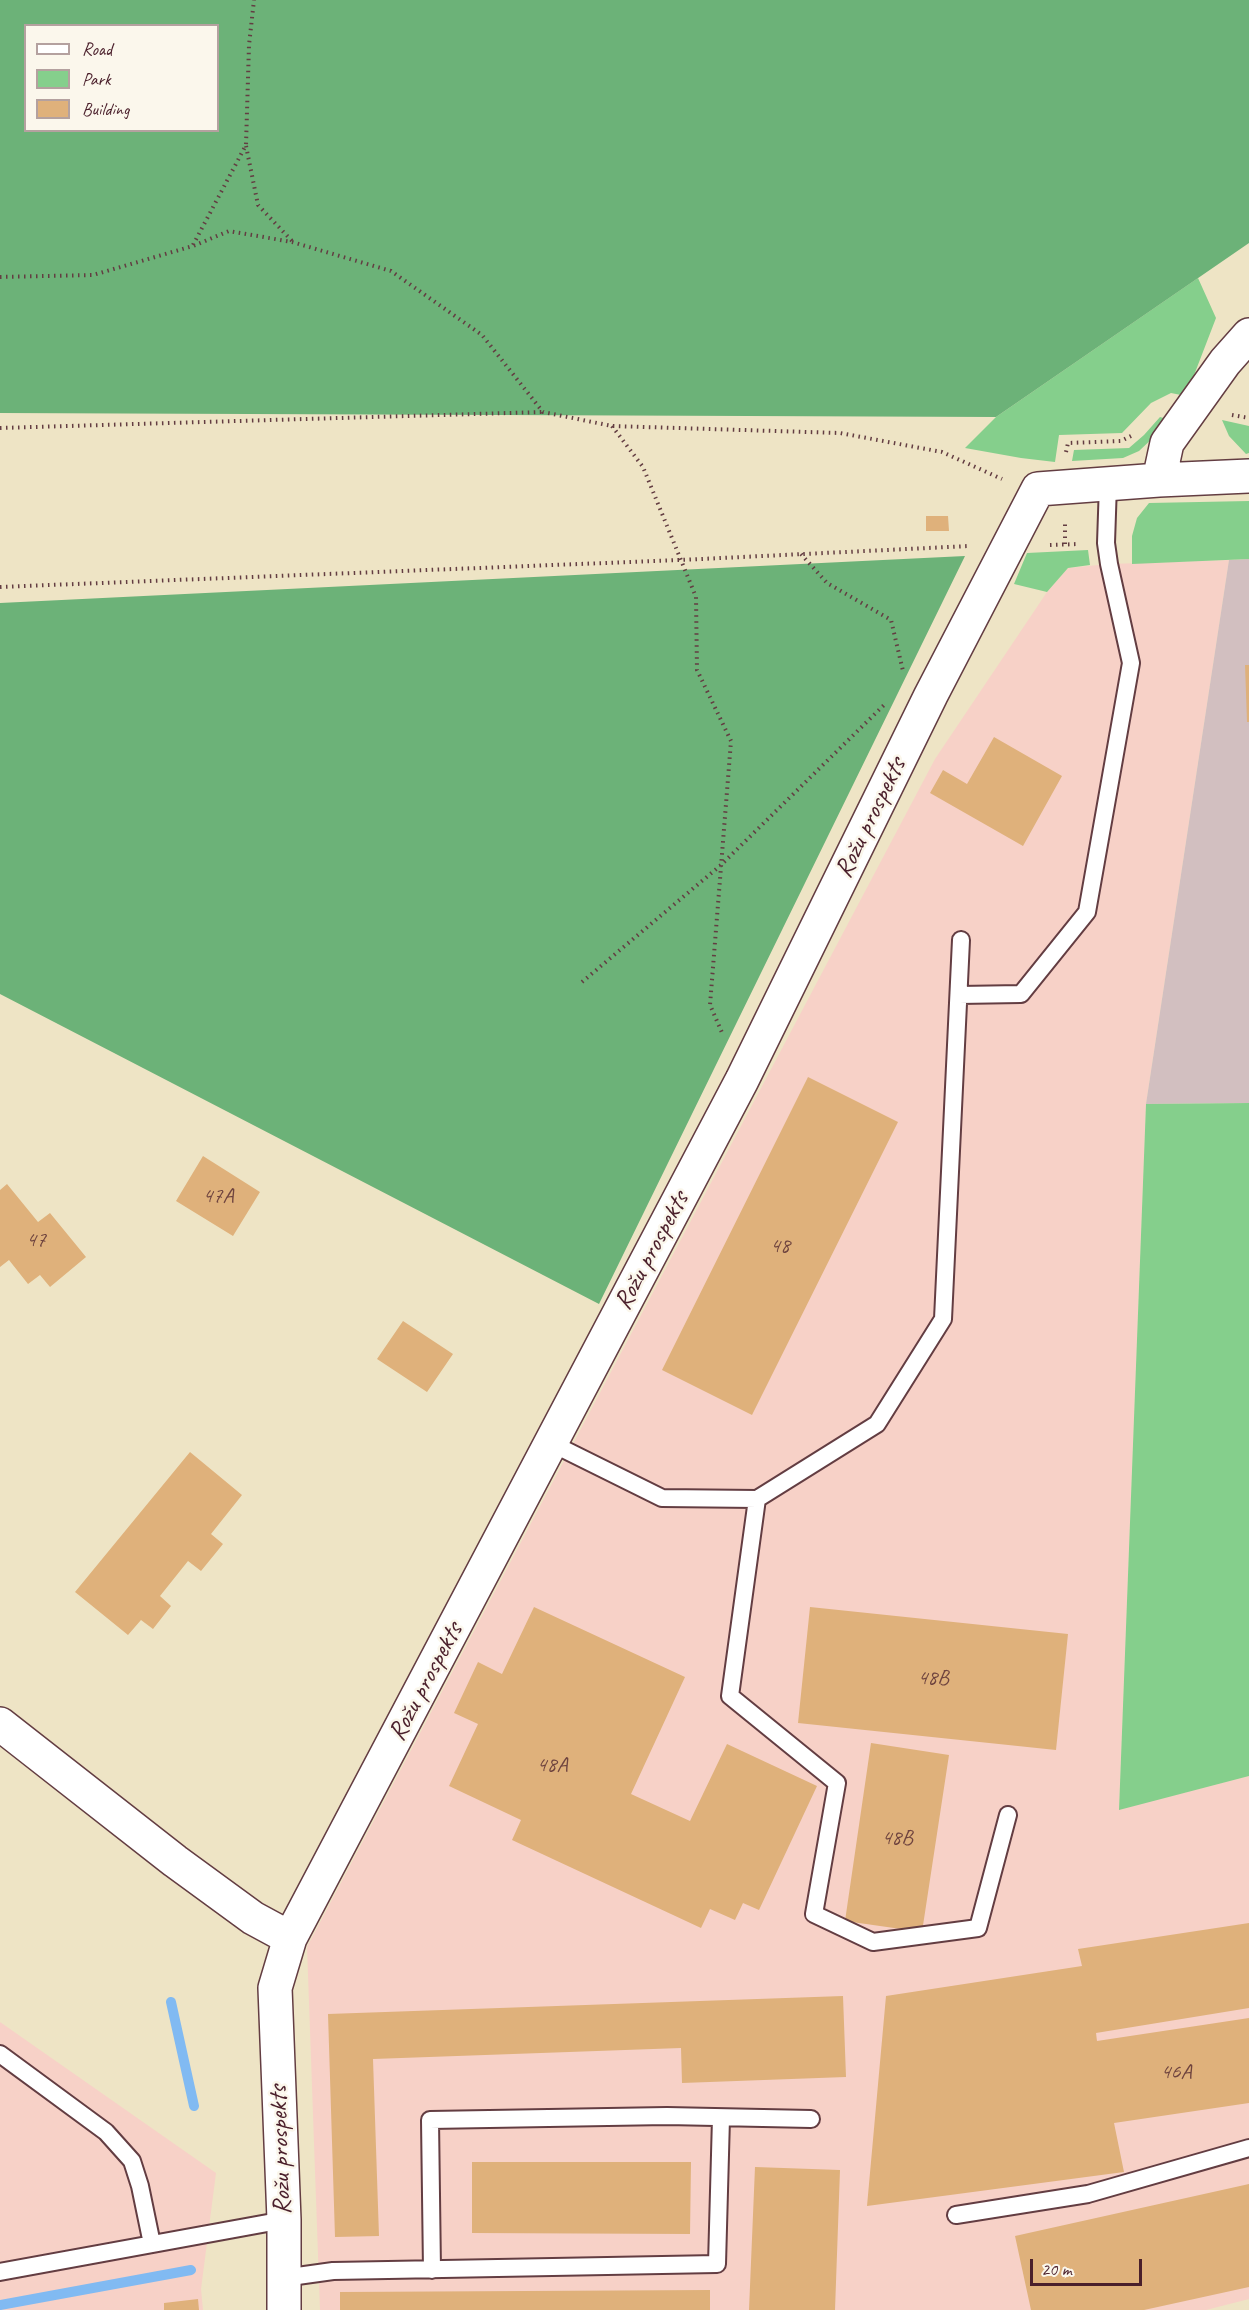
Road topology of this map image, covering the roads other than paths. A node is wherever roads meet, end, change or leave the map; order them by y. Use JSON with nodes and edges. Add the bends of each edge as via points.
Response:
{"nodes":[{"id":1,"x":1249,"y":335,"type":"edge"},
{"id":2,"x":1249,"y":476,"type":"edge"},
{"id":3,"x":1159,"y":480,"type":"junction"},
{"id":4,"x":1107,"y":484,"type":"junction"},
{"id":5,"x":961,"y":940,"type":"dead end"},
{"id":6,"x":958,"y":995,"type":"junction"},
{"id":7,"x":551,"y":1443,"type":"junction"},
{"id":8,"x":757,"y":1499,"type":"junction"},
{"id":9,"x":0,"y":1724,"type":"edge"},
{"id":10,"x":1008,"y":1815,"type":"dead end"},
{"id":11,"x":291,"y":1938,"type":"junction"},
{"id":12,"x":0,"y":2054,"type":"edge"},
{"id":13,"x":721,"y":2118,"type":"junction"},
{"id":14,"x":811,"y":2119,"type":"dead end"},
{"id":15,"x":1249,"y":2148,"type":"edge"},
{"id":16,"x":956,"y":2215,"type":"dead end"},
{"id":17,"x":284,"y":2220,"type":"junction"},
{"id":18,"x":152,"y":2244,"type":"junction"},
{"id":19,"x":432,"y":2270,"type":"junction"},
{"id":20,"x":0,"y":2272,"type":"edge"},
{"id":21,"x":283,"y":2278,"type":"junction"},
{"id":22,"x":284,"y":2310,"type":"edge"}],
"edges":[{"from":1,"to":3,"type":"street","via":[[1167,443]]},
{"from":2,"to":3,"type":"street"},
{"from":3,"to":4,"type":"street"},
{"from":4,"to":6,"type":"lane","via":[[1107,554],[1131,663],[1087,912],[1021,994]]},
{"from":4,"to":7,"type":"street","name":"Rožu prospekts","via":[[1038,489],[918,689],[742,1080]]},
{"from":5,"to":6,"type":"lane"},
{"from":6,"to":8,"type":"lane","via":[[943,1319],[877,1424]]},
{"from":7,"to":8,"type":"lane","via":[[662,1498]]},
{"from":7,"to":11,"type":"street","name":"Rožu prospekts"},
{"from":8,"to":10,"type":"lane","via":[[730,1696],[837,1783],[814,1914],[873,1942],[978,1928]]},
{"from":9,"to":11,"type":"street","via":[[175,1861],[253,1918]]},
{"from":11,"to":17,"type":"street","name":"Rožu prospekts","via":[[275,1988]]},
{"from":12,"to":18,"type":"lane","via":[[106,2132],[132,2161]]},
{"from":13,"to":14,"type":"lane"},
{"from":13,"to":19,"type":"lane","via":[[717,2264]]},
{"from":13,"to":19,"type":"lane","via":[[430,2120]]},
{"from":15,"to":16,"type":"lane","via":[[1088,2194]]},
{"from":17,"to":18,"type":"lane"},
{"from":17,"to":21,"type":"street","name":"Rožu prospekts"},
{"from":18,"to":20,"type":"lane"},
{"from":19,"to":21,"type":"lane","via":[[333,2271]]},
{"from":21,"to":22,"type":"street","name":"Rožu prospekts"}]}
